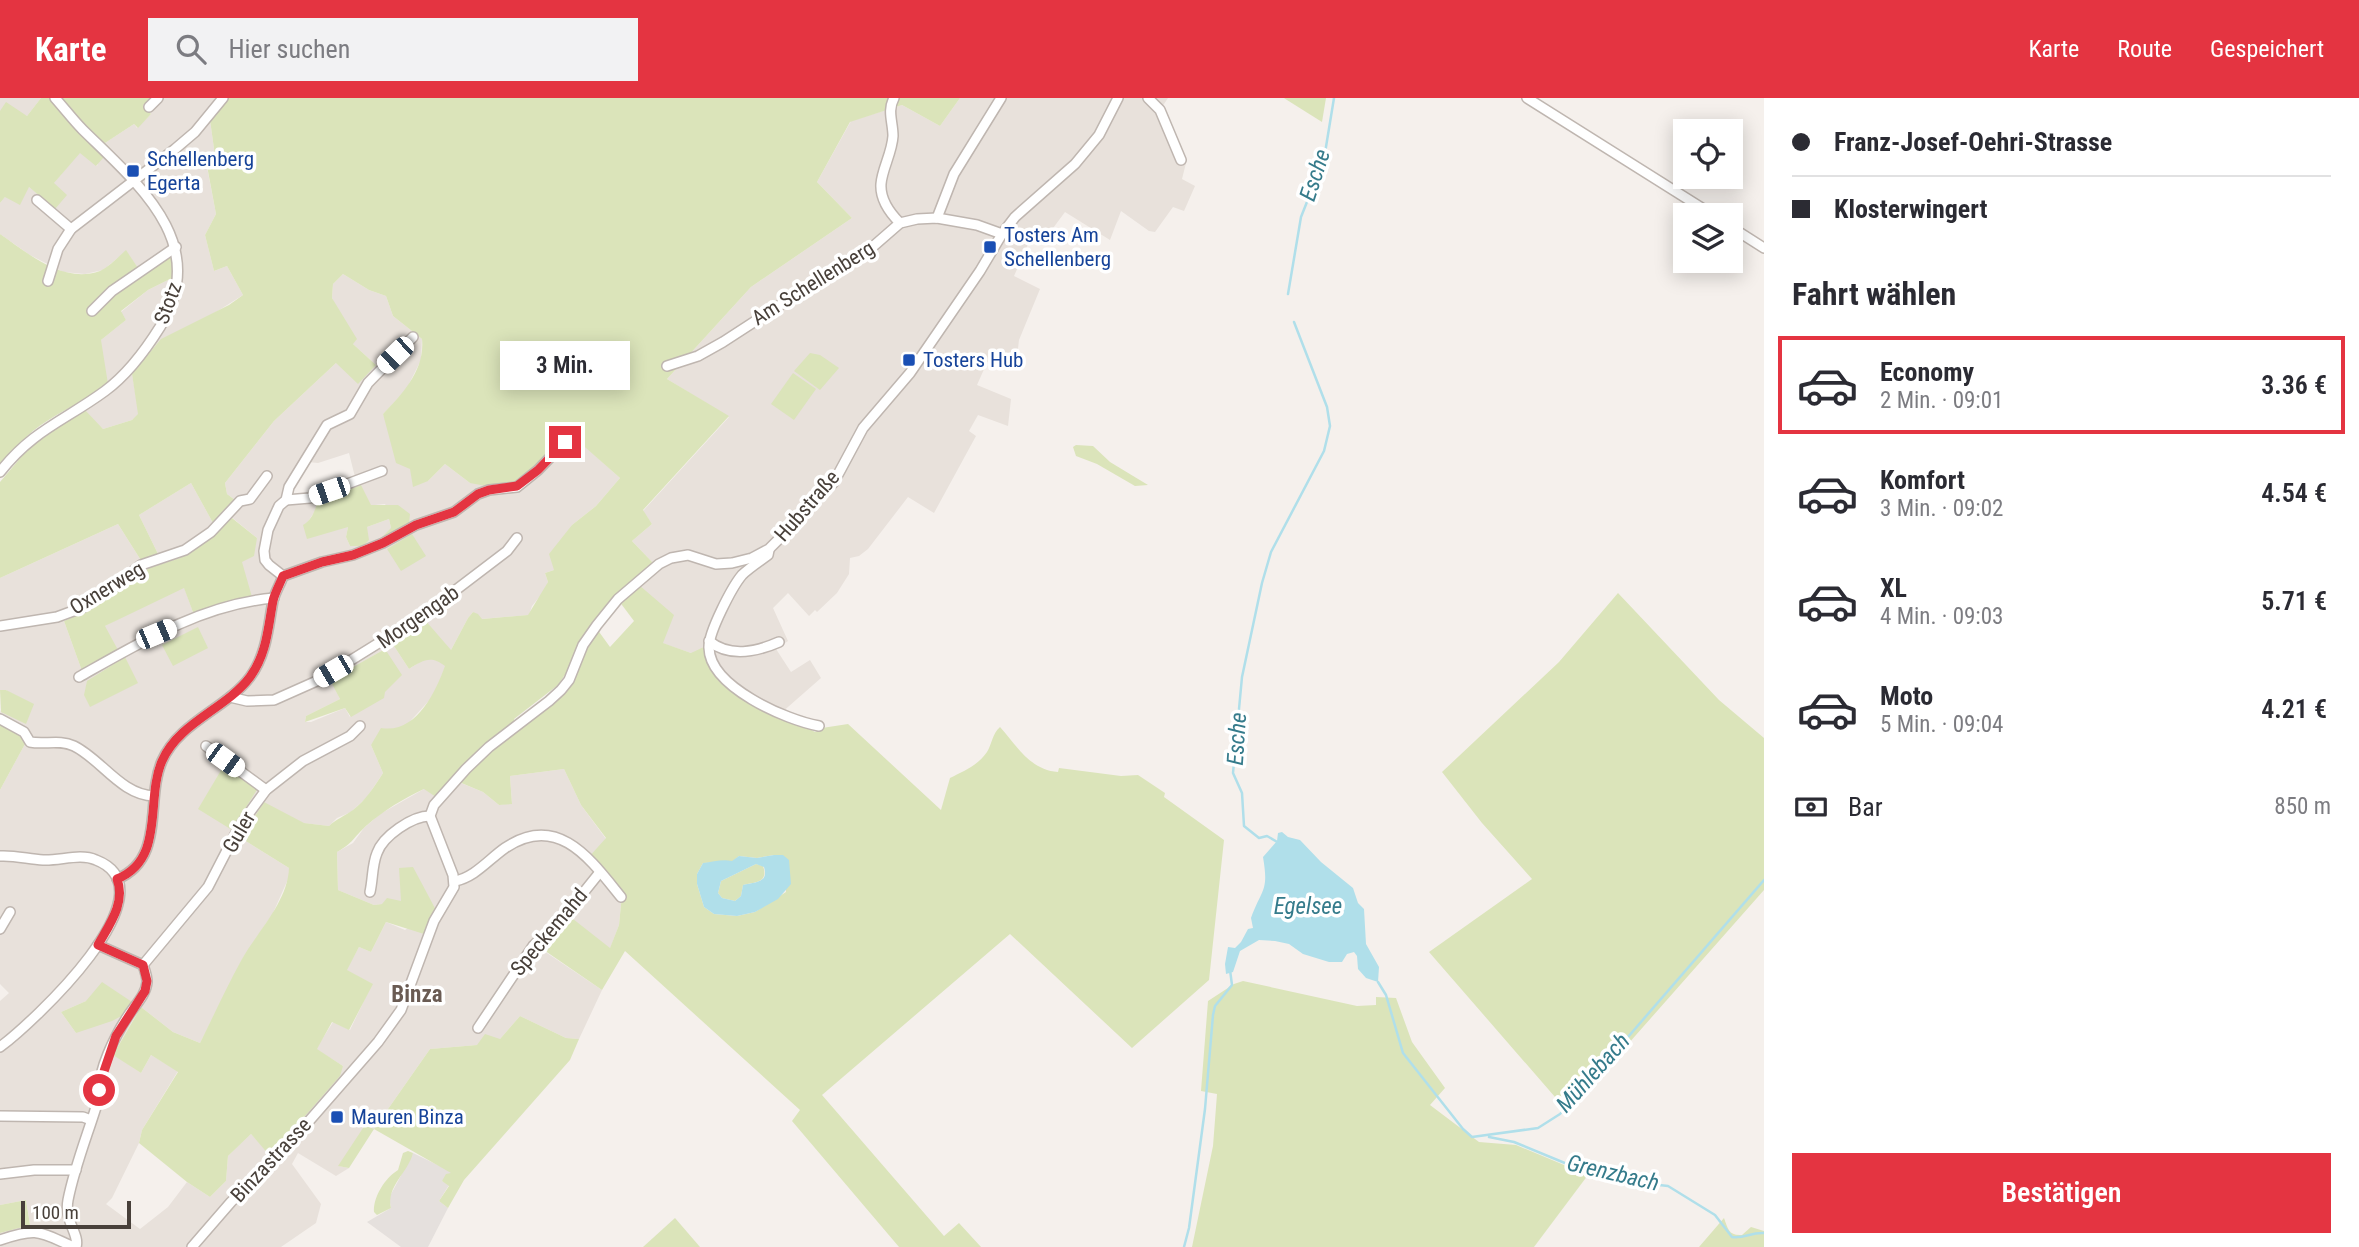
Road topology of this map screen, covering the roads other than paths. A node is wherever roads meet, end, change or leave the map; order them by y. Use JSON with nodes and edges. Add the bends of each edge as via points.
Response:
{"nodes":[{"id":1,"x":55,"y":98,"type":"edge"},
{"id":2,"x":72,"y":98,"type":"edge"},
{"id":3,"x":158,"y":98,"type":"edge"},
{"id":4,"x":223,"y":98,"type":"edge"},
{"id":5,"x":894,"y":98,"type":"edge"},
{"id":6,"x":1001,"y":98,"type":"edge"},
{"id":7,"x":1118,"y":98,"type":"edge"},
{"id":8,"x":1148,"y":98,"type":"edge"},
{"id":9,"x":1527,"y":98,"type":"edge"},
{"id":10,"x":63,"y":107,"type":"junction"},
{"id":11,"x":149,"y":107,"type":"dead end"},
{"id":12,"x":1181,"y":160,"type":"dead end"},
{"id":13,"x":134,"y":181,"type":"junction"},
{"id":14,"x":37,"y":200,"type":"dead end"},
{"id":15,"x":1694,"y":203,"type":"edge"},
{"id":16,"x":937,"y":218,"type":"junction"},
{"id":17,"x":900,"y":223,"type":"junction"},
{"id":18,"x":71,"y":229,"type":"junction"},
{"id":19,"x":1002,"y":234,"type":"junction"},
{"id":20,"x":1743,"y":235,"type":"edge"},
{"id":21,"x":176,"y":247,"type":"junction"},
{"id":22,"x":1764,"y":248,"type":"edge"},
{"id":23,"x":48,"y":281,"type":"dead end"},
{"id":24,"x":92,"y":311,"type":"dead end"},
{"id":25,"x":413,"y":337,"type":"dead end"},
{"id":26,"x":667,"y":366,"type":"dead end"},
{"id":27,"x":565,"y":442,"type":"dead end"},
{"id":28,"x":382,"y":471,"type":"dead end"},
{"id":29,"x":0,"y":472,"type":"edge"},
{"id":30,"x":267,"y":476,"type":"dead end"},
{"id":31,"x":286,"y":499,"type":"junction"},
{"id":32,"x":517,"y":538,"type":"dead end"},
{"id":33,"x":769,"y":549,"type":"junction"},
{"id":34,"x":283,"y":576,"type":"junction"},
{"id":35,"x":274,"y":598,"type":"junction"},
{"id":36,"x":0,"y":626,"type":"edge"},
{"id":37,"x":709,"y":642,"type":"junction"},
{"id":38,"x":779,"y":642,"type":"dead end"},
{"id":39,"x":79,"y":677,"type":"dead end"},
{"id":40,"x":230,"y":697,"type":"junction"},
{"id":41,"x":0,"y":719,"type":"edge"},
{"id":42,"x":360,"y":726,"type":"dead end"},
{"id":43,"x":818,"y":726,"type":"dead end"},
{"id":44,"x":206,"y":746,"type":"dead end"},
{"id":45,"x":266,"y":790,"type":"junction"},
{"id":46,"x":154,"y":796,"type":"junction"},
{"id":47,"x":430,"y":816,"type":"junction"},
{"id":48,"x":0,"y":856,"type":"edge"},
{"id":49,"x":600,"y":872,"type":"junction"},
{"id":50,"x":117,"y":879,"type":"junction"},
{"id":51,"x":455,"y":881,"type":"junction"},
{"id":52,"x":370,"y":892,"type":"dead end"},
{"id":53,"x":621,"y":897,"type":"dead end"},
{"id":54,"x":10,"y":912,"type":"dead end"},
{"id":55,"x":0,"y":929,"type":"edge"},
{"id":56,"x":98,"y":945,"type":"junction"},
{"id":57,"x":143,"y":965,"type":"junction"},
{"id":58,"x":478,"y":1028,"type":"dead end"},
{"id":59,"x":0,"y":1047,"type":"edge"},
{"id":60,"x":0,"y":1116,"type":"edge"},
{"id":61,"x":91,"y":1120,"type":"junction"},
{"id":62,"x":76,"y":1170,"type":"junction"},
{"id":63,"x":0,"y":1174,"type":"edge"},
{"id":64,"x":0,"y":1240,"type":"edge"},
{"id":65,"x":75,"y":1247,"type":"edge"},
{"id":66,"x":192,"y":1247,"type":"edge"}],
"edges":[{"from":1,"to":10,"type":"street","name":"Stotz"},
{"from":2,"to":10,"type":"street"},
{"from":3,"to":11,"type":"street"},
{"from":4,"to":13,"type":"street","via":[[195,132]]},
{"from":5,"to":17,"type":"street","via":[[890,156],[881,184],[884,200]]},
{"from":6,"to":16,"type":"street","via":[[954,174]]},
{"from":7,"to":19,"type":"street","name":"Hubstraße","via":[[1075,164]]},
{"from":8,"to":12,"type":"street","via":[[1160,110]]},
{"from":9,"to":15,"type":"street"},
{"from":10,"to":13,"type":"street","name":"Stotz"},
{"from":13,"to":18,"type":"street"},
{"from":13,"to":21,"type":"street","name":"Stotz","via":[[166,223]]},
{"from":14,"to":18,"type":"street"},
{"from":16,"to":17,"type":"street"},
{"from":16,"to":19,"type":"street"},
{"from":17,"to":26,"type":"street","name":"Am Schellenberg","via":[[861,257],[723,342]]},
{"from":18,"to":23,"type":"street"},
{"from":19,"to":33,"type":"street","name":"Hubstraße","via":[[910,373],[863,428],[834,482]]},
{"from":20,"to":22,"type":"street"},
{"from":21,"to":24,"type":"street","via":[[118,286]]},
{"from":21,"to":29,"type":"street","name":"Stotz","via":[[177,287],[163,323],[144,352],[106,390],[22,447]]},
{"from":25,"to":31,"type":"street","via":[[368,383],[350,414],[327,425]]},
{"from":27,"to":34,"type":"street","via":[[517,486],[478,494],[454,512],[383,543]]},
{"from":28,"to":31,"type":"street","via":[[310,498]]},
{"from":30,"to":36,"type":"street","name":"Oxnerweg","via":[[250,499],[240,501],[211,532],[185,550],[141,565],[84,607],[57,617]]},
{"from":31,"to":34,"type":"street","via":[[268,530],[264,551],[265,560]]},
{"from":32,"to":40,"type":"street","name":"Morgengab","via":[[507,551],[419,618],[319,680],[275,700]]},
{"from":33,"to":37,"type":"street","via":[[768,555],[743,575]]},
{"from":33,"to":47,"type":"street","name":"Hubstraße","via":[[733,563],[716,565],[688,555],[659,565],[612,606],[583,645],[561,690],[489,747],[434,805]]},
{"from":34,"to":35,"type":"street"},
{"from":35,"to":39,"type":"street","via":[[207,613],[156,634]]},
{"from":35,"to":40,"type":"street","via":[[258,666]]},
{"from":37,"to":38,"type":"street","via":[[743,652]]},
{"from":37,"to":43,"type":"street","via":[[715,666],[737,689],[769,709]]},
{"from":40,"to":46,"type":"street","via":[[173,743],[162,761]]},
{"from":41,"to":46,"type":"street","via":[[24,732],[30,742],[73,745],[106,772],[146,796]]},
{"from":42,"to":45,"type":"street","name":"Guler"},
{"from":44,"to":45,"type":"street"},
{"from":45,"to":57,"type":"street","name":"Guler","via":[[239,827],[208,887]]},
{"from":46,"to":50,"type":"street","via":[[145,854]]},
{"from":47,"to":51,"type":"street"},
{"from":47,"to":52,"type":"street","via":[[413,820],[383,843]]},
{"from":48,"to":50,"type":"street","via":[[93,858]]},
{"from":49,"to":51,"type":"street","via":[[575,846],[540,836],[505,848]]},
{"from":49,"to":53,"type":"street"},
{"from":49,"to":58,"type":"street","name":"Speckemahd","via":[[533,946]]},
{"from":50,"to":56,"type":"street","via":[[117,908]]},
{"from":51,"to":66,"type":"street","name":"Binzastrasse","via":[[389,1028]]},
{"from":54,"to":55,"type":"street"},
{"from":56,"to":57,"type":"street"},
{"from":56,"to":59,"type":"street","via":[[46,1007]]},
{"from":57,"to":61,"type":"street","via":[[145,991],[108,1054]]},
{"from":60,"to":61,"type":"street"},
{"from":61,"to":62,"type":"street"},
{"from":62,"to":63,"type":"street"},
{"from":62,"to":65,"type":"street","via":[[67,1214],[78,1238]]},
{"from":64,"to":65,"type":"street","via":[[42,1232]]}]}
